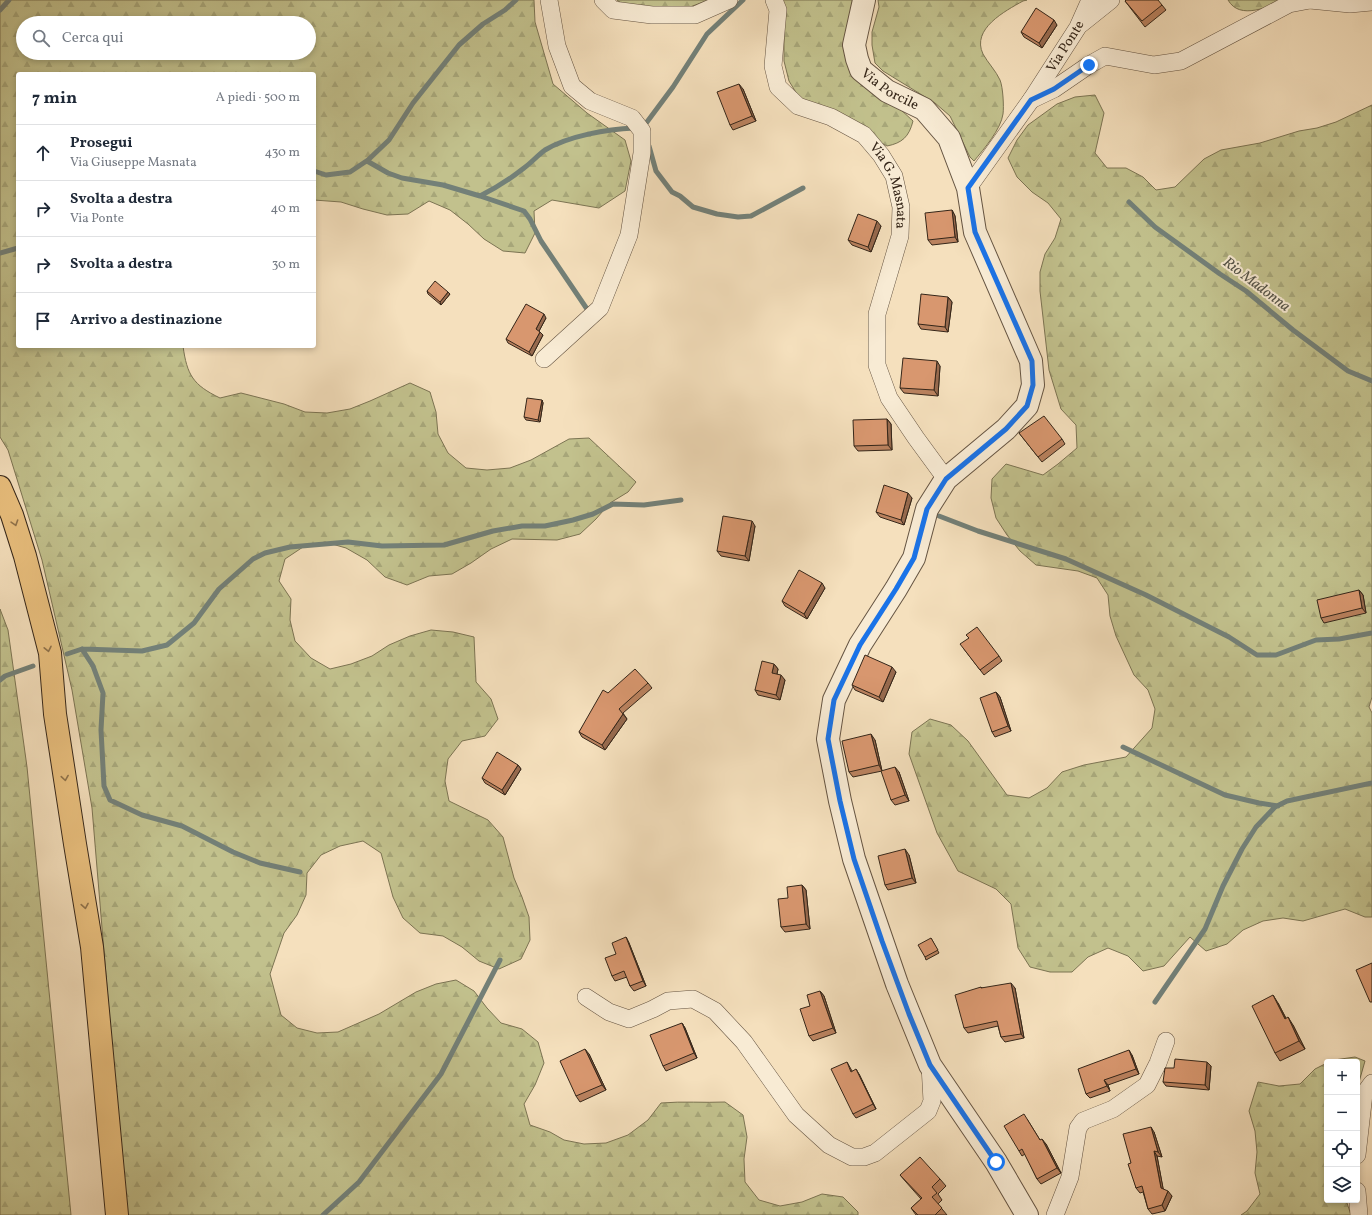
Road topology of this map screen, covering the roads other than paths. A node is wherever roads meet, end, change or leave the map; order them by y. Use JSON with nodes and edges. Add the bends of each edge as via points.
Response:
{"nodes":[{"id":1,"x":549,"y":0,"type":"edge"},
{"id":2,"x":603,"y":0,"type":"edge"},
{"id":3,"x":729,"y":0,"type":"edge"},
{"id":4,"x":774,"y":0,"type":"edge"},
{"id":5,"x":864,"y":0,"type":"edge"},
{"id":6,"x":1090,"y":0,"type":"edge"},
{"id":7,"x":1111,"y":0,"type":"edge"},
{"id":8,"x":1310,"y":0,"type":"edge"},
{"id":9,"x":1372,"y":2,"type":"edge"},
{"id":10,"x":1078,"y":27,"type":"junction"},
{"id":11,"x":1031,"y":100,"type":"junction"},
{"id":12,"x":968,"y":188,"type":"junction"},
{"id":13,"x":544,"y":359,"type":"dead end"},
{"id":14,"x":946,"y":479,"type":"junction"},
{"id":15,"x":0,"y":487,"type":"edge"},
{"id":16,"x":586,"y":997,"type":"dead end"},
{"id":17,"x":1166,"y":1041,"type":"dead end"},
{"id":18,"x":930,"y":1065,"type":"junction"},
{"id":19,"x":1372,"y":1083,"type":"edge"},
{"id":20,"x":1360,"y":1131,"type":"edge"},
{"id":21,"x":1358,"y":1203,"type":"edge"},
{"id":22,"x":117,"y":1215,"type":"edge"},
{"id":23,"x":1027,"y":1215,"type":"edge"},
{"id":24,"x":1055,"y":1215,"type":"edge"},
{"id":25,"x":1359,"y":1215,"type":"edge"}],
"edges":[{"from":1,"to":13,"type":"street","via":[[557,46],[572,86],[590,101],[632,118],[642,131],[642,153],[629,235],[600,308]]},
{"from":2,"to":3,"type":"street","via":[[613,10],[652,15],[695,16]]},
{"from":4,"to":14,"type":"street","name":"Via G. Masnata","via":[[778,10],[773,66],[778,87],[798,106],[831,117],[864,135],[894,176],[901,207],[900,236],[877,314],[877,365],[889,398]]},
{"from":5,"to":12,"type":"street","name":"Via Porcile","via":[[854,45],[861,70],[887,91],[924,109],[949,138]]},
{"from":6,"to":10,"type":"street","name":"Via Ponte"},
{"from":7,"to":10,"type":"street"},
{"from":8,"to":9,"type":"street","via":[[1350,4]]},
{"from":8,"to":11,"type":"street","via":[[1289,4],[1182,62],[1154,65],[1105,56],[1054,89]]},
{"from":10,"to":11,"type":"street","name":"Via Ponte"},
{"from":11,"to":12,"type":"street","name":"Via Ponte"},
{"from":12,"to":14,"type":"street","name":"Via Porcile","via":[[975,232],[1032,361],[1033,385],[1027,406]]},
{"from":14,"to":18,"type":"street","name":"Via Porcile","via":[[927,509],[914,558],[860,645],[834,700],[828,739],[854,859],[897,984]]},
{"from":15,"to":22,"type":"highway","one_way":true,"via":[[25,556],[50,653],[55,714],[92,947]]},
{"from":16,"to":18,"type":"street","via":[[609,1012],[629,1019],[668,1001],[693,999],[715,1012],[744,1042],[796,1115],[829,1145],[852,1157],[864,1157],[875,1153],[928,1111],[932,1101]]},
{"from":17,"to":24,"type":"street","via":[[1147,1085],[1113,1109],[1083,1121],[1078,1128],[1070,1177]]},
{"from":18,"to":23,"type":"street","name":"Via Porcile","via":[[996,1162]]},
{"from":19,"to":20,"type":"street","via":[[1364,1094]]},
{"from":21,"to":25,"type":"street"}]}
